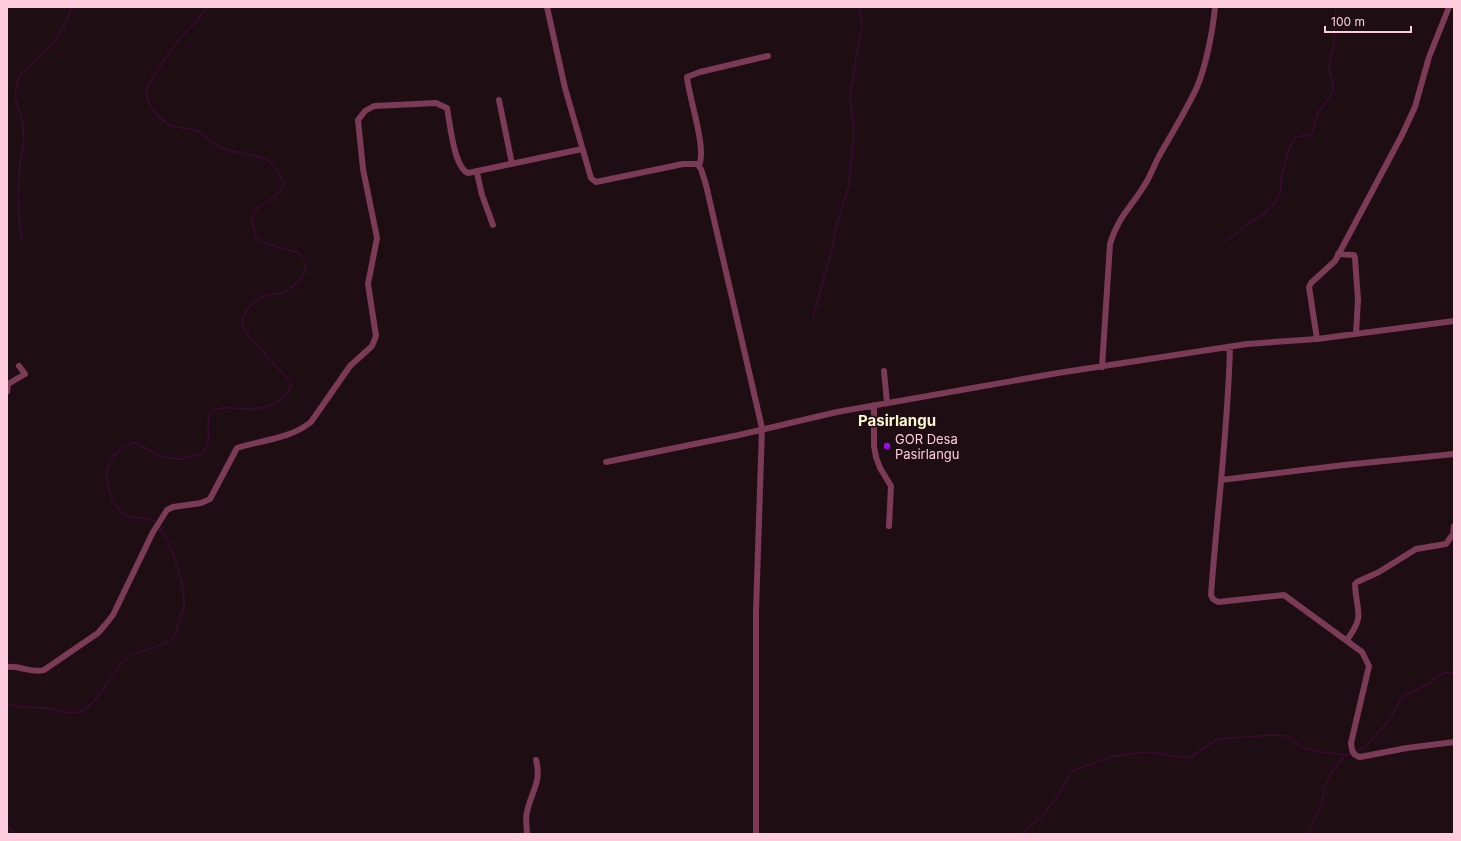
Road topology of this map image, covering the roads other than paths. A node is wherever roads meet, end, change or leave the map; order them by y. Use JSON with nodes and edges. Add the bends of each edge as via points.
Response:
{"nodes":[{"id":1,"x":547,"y":7,"type":"edge"},
{"id":2,"x":1215,"y":7,"type":"edge"},
{"id":3,"x":1449,"y":7,"type":"edge"},
{"id":4,"x":768,"y":56,"type":"dead end"},
{"id":5,"x":499,"y":100,"type":"dead end"},
{"id":6,"x":582,"y":149,"type":"junction"},
{"id":7,"x":512,"y":164,"type":"junction"},
{"id":8,"x":699,"y":165,"type":"junction"},
{"id":9,"x":477,"y":173,"type":"junction"},
{"id":10,"x":493,"y":225,"type":"dead end"},
{"id":11,"x":1338,"y":254,"type":"junction"},
{"id":12,"x":1454,"y":321,"type":"edge"},
{"id":13,"x":1356,"y":333,"type":"junction"},
{"id":14,"x":1317,"y":339,"type":"junction"},
{"id":15,"x":1230,"y":347,"type":"junction"},
{"id":16,"x":19,"y":366,"type":"dead end"},
{"id":17,"x":1102,"y":367,"type":"junction"},
{"id":18,"x":884,"y":371,"type":"dead end"},
{"id":19,"x":7,"y":392,"type":"edge"},
{"id":20,"x":888,"y":402,"type":"junction"},
{"id":21,"x":874,"y":405,"type":"junction"},
{"id":22,"x":762,"y":428,"type":"junction"},
{"id":23,"x":1454,"y":454,"type":"edge"},
{"id":24,"x":606,"y":462,"type":"dead end"},
{"id":25,"x":1221,"y":480,"type":"junction"},
{"id":26,"x":889,"y":526,"type":"dead end"},
{"id":27,"x":1454,"y":526,"type":"edge"},
{"id":28,"x":1454,"y":543,"type":"edge"},
{"id":29,"x":1446,"y":544,"type":"junction"},
{"id":30,"x":1347,"y":640,"type":"junction"},
{"id":31,"x":7,"y":668,"type":"edge"},
{"id":32,"x":1454,"y":742,"type":"edge"},
{"id":33,"x":536,"y":760,"type":"dead end"},
{"id":34,"x":526,"y":834,"type":"edge"},
{"id":35,"x":756,"y":834,"type":"edge"}],
"edges":[{"from":1,"to":6,"type":"street"},
{"from":2,"to":17,"type":"street","via":[[1198,86],[1144,186],[1124,212],[1113,234]]},
{"from":3,"to":11,"type":"street","via":[[1429,58],[1412,115]]},
{"from":4,"to":8,"type":"street","via":[[688,77],[700,137]]},
{"from":5,"to":7,"type":"street"},
{"from":6,"to":7,"type":"street"},
{"from":6,"to":8,"type":"street","via":[[590,176],[596,182],[683,164]]},
{"from":7,"to":9,"type":"street"},
{"from":8,"to":22,"type":"street","via":[[706,185]]},
{"from":9,"to":10,"type":"street"},
{"from":9,"to":31,"type":"street","via":[[462,170],[447,108],[444,106],[436,103],[374,106],[360,115],[358,120],[363,169],[377,238],[368,284],[376,328],[372,346],[350,366],[311,422],[294,433],[236,449],[210,499],[167,510],[153,532],[113,615],[98,633],[44,670]]},
{"from":11,"to":13,"type":"street","via":[[1354,255],[1355,258],[1358,300]]},
{"from":11,"to":14,"type":"street","via":[[1335,261],[1311,282],[1309,287]]},
{"from":12,"to":13,"type":"street"},
{"from":13,"to":14,"type":"street"},
{"from":14,"to":15,"type":"street"},
{"from":15,"to":17,"type":"street"},
{"from":15,"to":25,"type":"street"},
{"from":16,"to":19,"type":"street","via":[[25,374],[8,384]]},
{"from":17,"to":20,"type":"street"},
{"from":18,"to":20,"type":"street"},
{"from":20,"to":21,"type":"street"},
{"from":21,"to":22,"type":"street"},
{"from":21,"to":26,"type":"street","via":[[876,457],[891,486]]},
{"from":22,"to":24,"type":"street"},
{"from":22,"to":35,"type":"street","via":[[756,596]]},
{"from":23,"to":25,"type":"street"},
{"from":25,"to":30,"type":"street","via":[[1214,547],[1211,595],[1213,599],[1218,602],[1284,595]]},
{"from":27,"to":29,"type":"street","via":[[1453,534]]},
{"from":28,"to":29,"type":"street"},
{"from":29,"to":30,"type":"street","via":[[1416,549],[1379,572],[1359,580],[1355,584],[1358,624]]},
{"from":30,"to":32,"type":"street","via":[[1366,656],[1369,666],[1351,743],[1354,754],[1360,757]]},
{"from":33,"to":34,"type":"street","via":[[538,769],[533,797],[527,812]]}]}
